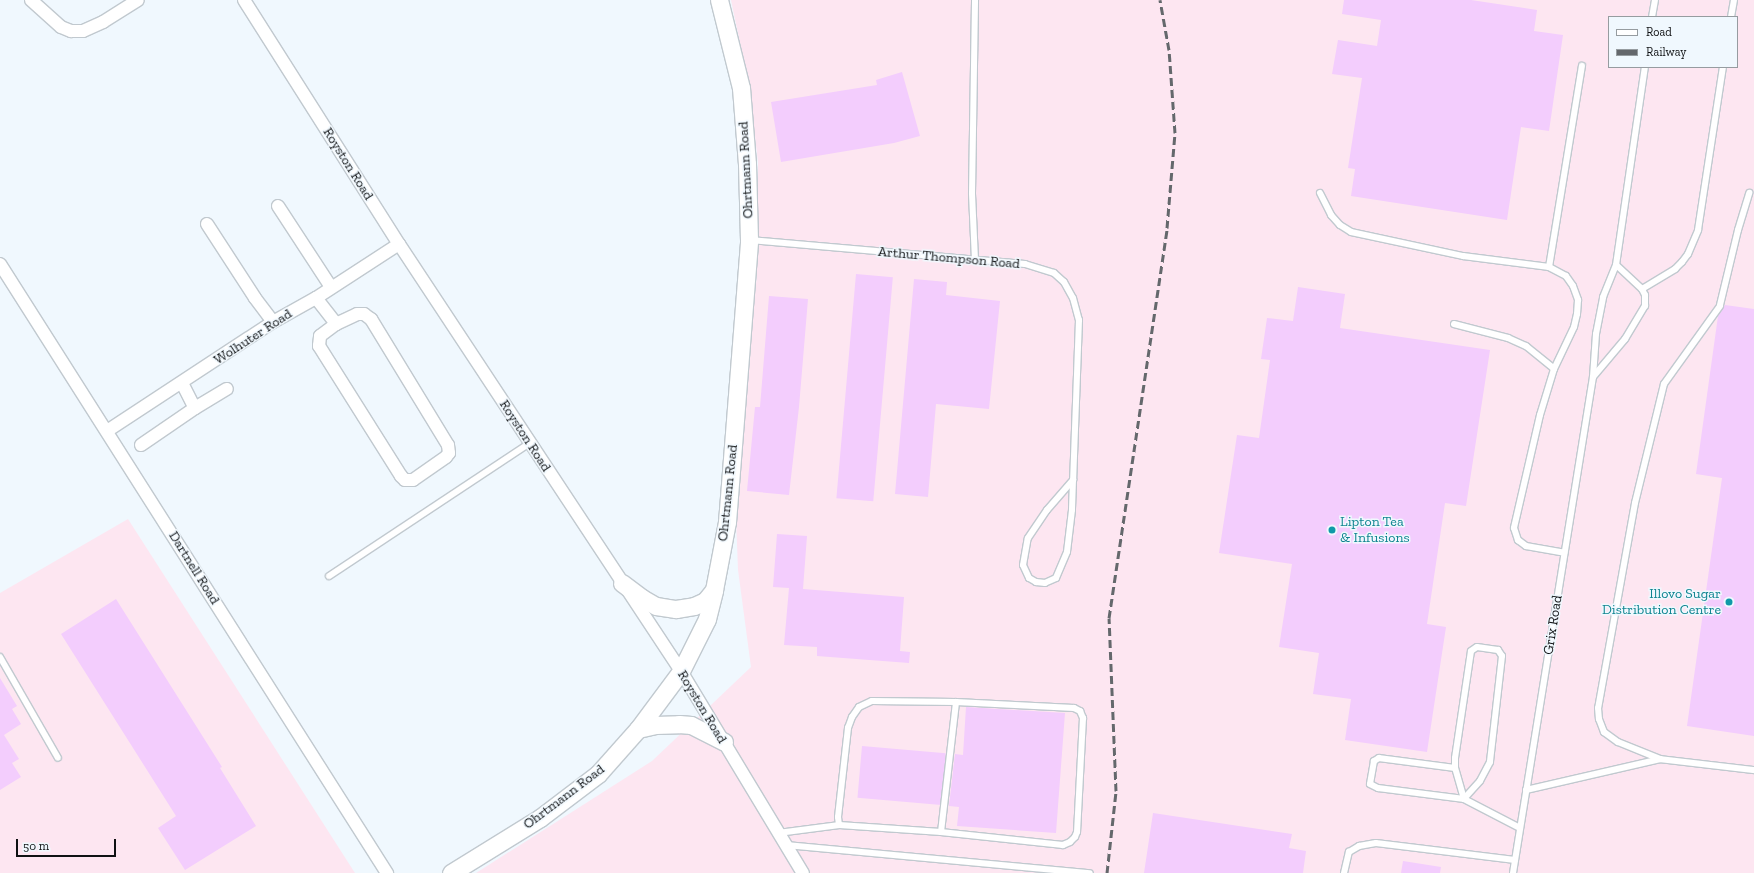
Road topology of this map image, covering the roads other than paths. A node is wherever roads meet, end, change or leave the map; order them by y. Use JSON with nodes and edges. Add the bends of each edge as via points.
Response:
{"nodes":[{"id":1,"x":31,"y":0,"type":"edge"},
{"id":2,"x":138,"y":0,"type":"edge"},
{"id":3,"x":244,"y":0,"type":"edge"},
{"id":4,"x":719,"y":0,"type":"edge"},
{"id":5,"x":975,"y":0,"type":"edge"},
{"id":6,"x":1655,"y":0,"type":"edge"},
{"id":7,"x":1734,"y":0,"type":"edge"},
{"id":8,"x":1652,"y":16,"type":"edge"},
{"id":9,"x":1731,"y":16,"type":"edge"},
{"id":10,"x":1582,"y":66,"type":"dead end"},
{"id":11,"x":1645,"y":68,"type":"edge"},
{"id":12,"x":1723,"y":68,"type":"edge"},
{"id":13,"x":1320,"y":194,"type":"dead end"},
{"id":14,"x":1749,"y":194,"type":"dead end"},
{"id":15,"x":278,"y":206,"type":"dead end"},
{"id":16,"x":207,"y":224,"type":"dead end"},
{"id":17,"x":749,"y":240,"type":"junction"},
{"id":18,"x":399,"y":244,"type":"junction"},
{"id":19,"x":975,"y":260,"type":"junction"},
{"id":20,"x":0,"y":264,"type":"edge"},
{"id":21,"x":1616,"y":266,"type":"junction"},
{"id":22,"x":1548,"y":267,"type":"junction"},
{"id":23,"x":331,"y":286,"type":"junction"},
{"id":24,"x":1642,"y":289,"type":"junction"},
{"id":25,"x":316,"y":298,"type":"junction"},
{"id":26,"x":273,"y":322,"type":"junction"},
{"id":27,"x":336,"y":324,"type":"junction"},
{"id":28,"x":1454,"y":324,"type":"dead end"},
{"id":29,"x":1554,"y":369,"type":"junction"},
{"id":30,"x":1593,"y":377,"type":"junction"},
{"id":31,"x":182,"y":383,"type":"junction"},
{"id":32,"x":227,"y":389,"type":"dead end"},
{"id":33,"x":195,"y":408,"type":"junction"},
{"id":34,"x":107,"y":431,"type":"junction"},
{"id":35,"x":530,"y":443,"type":"junction"},
{"id":36,"x":141,"y":445,"type":"dead end"},
{"id":37,"x":1073,"y":480,"type":"junction"},
{"id":38,"x":1564,"y":553,"type":"junction"},
{"id":39,"x":329,"y":576,"type":"dead end"},
{"id":40,"x":622,"y":583,"type":"junction"},
{"id":41,"x":714,"y":590,"type":"junction"},
{"id":42,"x":0,"y":656,"type":"edge"},
{"id":43,"x":681,"y":671,"type":"junction"},
{"id":44,"x":956,"y":702,"type":"junction"},
{"id":45,"x":638,"y":729,"type":"junction"},
{"id":46,"x":724,"y":742,"type":"junction"},
{"id":47,"x":58,"y":758,"type":"dead end"},
{"id":48,"x":1660,"y":760,"type":"junction"},
{"id":49,"x":1455,"y":768,"type":"junction"},
{"id":50,"x":1754,"y":770,"type":"edge"},
{"id":51,"x":1526,"y":790,"type":"junction"},
{"id":52,"x":1464,"y":799,"type":"junction"},
{"id":53,"x":839,"y":826,"type":"junction"},
{"id":54,"x":1520,"y":828,"type":"junction"},
{"id":55,"x":941,"y":832,"type":"junction"},
{"id":56,"x":778,"y":833,"type":"junction"},
{"id":57,"x":786,"y":845,"type":"junction"},
{"id":58,"x":1515,"y":860,"type":"junction"},
{"id":59,"x":387,"y":873,"type":"edge"},
{"id":60,"x":451,"y":873,"type":"edge"},
{"id":61,"x":803,"y":873,"type":"edge"},
{"id":62,"x":1090,"y":873,"type":"edge"},
{"id":63,"x":1344,"y":873,"type":"edge"},
{"id":64,"x":1513,"y":873,"type":"edge"}],
"edges":[{"from":1,"to":2,"type":"street","via":[[61,28],[83,31]]},
{"from":3,"to":18,"type":"street","name":"Royston Road"},
{"from":4,"to":17,"type":"main road","name":"Ohrtmann Road","via":[[741,88],[748,164]]},
{"from":5,"to":19,"type":"lane","via":[[972,194]]},
{"from":6,"to":8,"type":"lane"},
{"from":7,"to":9,"type":"lane"},
{"from":10,"to":22,"type":"lane"},
{"from":11,"to":21,"type":"lane","name":"Grix Road"},
{"from":12,"to":24,"type":"lane","via":[[1698,230],[1682,262]]},
{"from":13,"to":22,"type":"lane","via":[[1331,215],[1351,232],[1463,256]]},
{"from":14,"to":48,"type":"lane","via":[[1720,305],[1664,384],[1636,503],[1598,708],[1604,732],[1618,742]]},
{"from":15,"to":23,"type":"street"},
{"from":16,"to":26,"type":"street"},
{"from":17,"to":19,"type":"lane","name":"Arthur Thompson Road"},
{"from":17,"to":41,"type":"main road","name":"Ohrtmann Road","via":[[727,522]]},
{"from":18,"to":23,"type":"street","name":"Wolhuter Road"},
{"from":18,"to":35,"type":"street","name":"Royston Road"},
{"from":19,"to":37,"type":"lane","name":"Arthur Thompson Road","via":[[1025,264],[1054,273],[1064,282],[1073,298],[1079,320]]},
{"from":20,"to":34,"type":"street","name":"Dartnell Road"},
{"from":21,"to":24,"type":"lane"},
{"from":21,"to":30,"type":"lane","name":"Grix Road","via":[[1600,309]]},
{"from":22,"to":29,"type":"lane","via":[[1566,276],[1578,300],[1574,327]]},
{"from":23,"to":25,"type":"street","name":"Wolhuter Road"},
{"from":24,"to":30,"type":"lane","via":[[1646,300],[1642,312],[1625,339]]},
{"from":25,"to":26,"type":"street","name":"Wolhuter Road"},
{"from":25,"to":27,"type":"street"},
{"from":26,"to":31,"type":"street","name":"Wolhuter Road"},
{"from":27,"to":27,"type":"street","via":[[357,314],[367,315],[448,445],[449,453],[446,457],[413,480],[405,480],[401,476],[320,350],[320,336]]},
{"from":28,"to":29,"type":"lane","via":[[1508,338],[1526,346]]},
{"from":29,"to":38,"type":"lane","via":[[1540,415],[1514,528],[1518,540],[1526,546]]},
{"from":30,"to":38,"type":"lane","name":"Grix Road"},
{"from":31,"to":33,"type":"street"},
{"from":31,"to":34,"type":"street","name":"Wolhuter Road"},
{"from":32,"to":33,"type":"street"},
{"from":33,"to":36,"type":"street"},
{"from":34,"to":59,"type":"street","name":"Dartnell Road"},
{"from":35,"to":39,"type":"lane"},
{"from":35,"to":40,"type":"street","name":"Royston Road"},
{"from":37,"to":37,"type":"lane","name":"Arthur Thompson Road","via":[[1047,510],[1028,538],[1023,565],[1030,578],[1036,582],[1045,583],[1056,578],[1067,552]]},
{"from":38,"to":51,"type":"lane","name":"Grix Road"},
{"from":40,"to":41,"type":"main road","via":[[656,606],[676,609],[705,601]]},
{"from":40,"to":43,"type":"street","name":"Royston Road"},
{"from":41,"to":43,"type":"main road","name":"Ohrtmann Road","via":[[707,619]]},
{"from":42,"to":47,"type":"lane"},
{"from":43,"to":45,"type":"main road","name":"Ohrtmann Road"},
{"from":43,"to":46,"type":"street","name":"Royston Road"},
{"from":44,"to":53,"type":"lane","via":[[872,701],[859,707],[848,728]]},
{"from":44,"to":55,"type":"lane"},
{"from":44,"to":55,"type":"lane","via":[[1074,708],[1080,711],[1083,718],[1077,832],[1070,842],[1063,845]]},
{"from":45,"to":46,"type":"main road","via":[[685,724]]},
{"from":45,"to":60,"type":"main road","name":"Ohrtmann Road","via":[[598,774],[540,818]]},
{"from":46,"to":56,"type":"street","name":"Royston Road"},
{"from":48,"to":50,"type":"lane"},
{"from":48,"to":51,"type":"lane"},
{"from":49,"to":52,"type":"lane"},
{"from":49,"to":52,"type":"lane","via":[[1377,758],[1374,761],[1370,784],[1378,788]]},
{"from":49,"to":52,"type":"lane","via":[[1471,651],[1477,647],[1498,650],[1502,656],[1490,762],[1480,781]]},
{"from":51,"to":54,"type":"lane","name":"Grix Road"},
{"from":52,"to":54,"type":"lane"},
{"from":53,"to":55,"type":"lane"},
{"from":53,"to":56,"type":"lane"},
{"from":54,"to":58,"type":"lane","name":"Grix Road"},
{"from":56,"to":57,"type":"street","name":"Royston Road"},
{"from":57,"to":61,"type":"street","name":"Royston Road"},
{"from":57,"to":62,"type":"lane"},
{"from":58,"to":63,"type":"lane","via":[[1376,843],[1358,846],[1349,852]]},
{"from":58,"to":64,"type":"lane","name":"Grix Road"}]}
